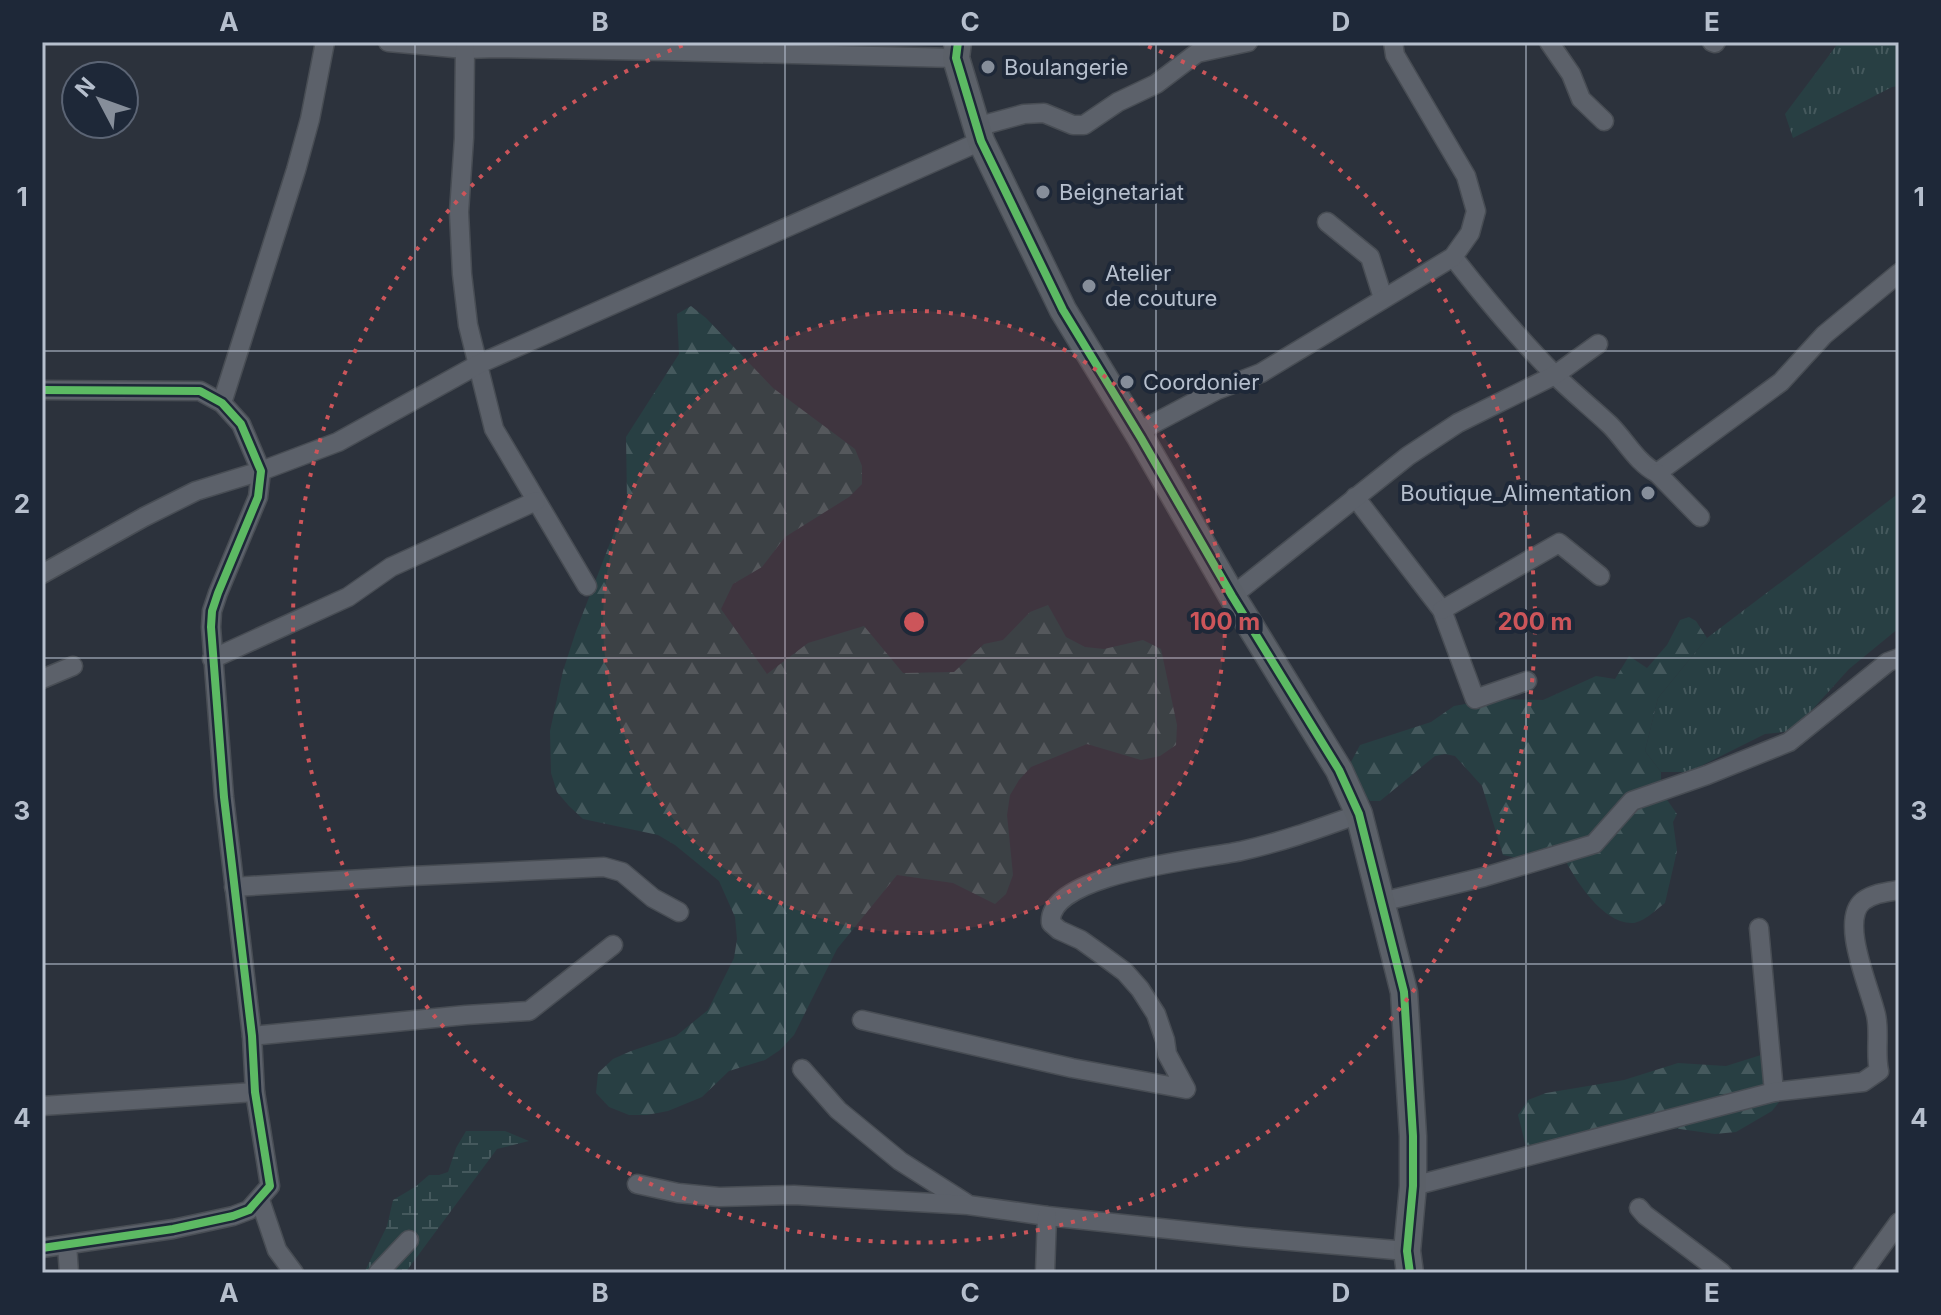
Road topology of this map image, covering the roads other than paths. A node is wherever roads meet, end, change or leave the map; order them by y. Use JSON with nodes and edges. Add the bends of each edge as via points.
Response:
{"nodes":[{"id":1,"x":325,"y":42,"type":"edge"},
{"id":2,"x":388,"y":42,"type":"edge"},
{"id":3,"x":1248,"y":42,"type":"edge"},
{"id":4,"x":1393,"y":42,"type":"edge"},
{"id":5,"x":1549,"y":42,"type":"edge"},
{"id":6,"x":497,"y":45,"type":"edge"},
{"id":7,"x":665,"y":46,"type":"edge"},
{"id":8,"x":1196,"y":48,"type":"edge"},
{"id":9,"x":465,"y":49,"type":"junction"},
{"id":10,"x":957,"y":50,"type":"edge"},
{"id":11,"x":1604,"y":121,"type":"dead end"},
{"id":12,"x":978,"y":134,"type":"junction"},
{"id":13,"x":1327,"y":222,"type":"dead end"},
{"id":14,"x":1453,"y":257,"type":"junction"},
{"id":15,"x":1899,"y":273,"type":"edge"},
{"id":16,"x":1383,"y":298,"type":"junction"},
{"id":17,"x":1598,"y":344,"type":"dead end"},
{"id":18,"x":479,"y":364,"type":"junction"},
{"id":19,"x":1555,"y":375,"type":"junction"},
{"id":20,"x":42,"y":390,"type":"edge"},
{"id":21,"x":222,"y":403,"type":"junction"},
{"id":22,"x":1141,"y":438,"type":"junction"},
{"id":23,"x":261,"y":471,"type":"junction"},
{"id":24,"x":1657,"y":473,"type":"junction"},
{"id":25,"x":1355,"y":497,"type":"junction"},
{"id":26,"x":536,"y":501,"type":"junction"},
{"id":27,"x":1700,"y":517,"type":"dead end"},
{"id":28,"x":42,"y":574,"type":"edge"},
{"id":29,"x":1600,"y":576,"type":"dead end"},
{"id":30,"x":587,"y":586,"type":"dead end"},
{"id":31,"x":1232,"y":596,"type":"junction"},
{"id":32,"x":1442,"y":610,"type":"junction"},
{"id":33,"x":1899,"y":658,"type":"edge"},
{"id":34,"x":212,"y":659,"type":"junction"},
{"id":35,"x":73,"y":666,"type":"dead end"},
{"id":36,"x":42,"y":679,"type":"edge"},
{"id":37,"x":1527,"y":681,"type":"dead end"},
{"id":38,"x":1359,"y":814,"type":"junction"},
{"id":39,"x":234,"y":887,"type":"junction"},
{"id":40,"x":1899,"y":890,"type":"edge"},
{"id":41,"x":1381,"y":902,"type":"junction"},
{"id":42,"x":679,"y":912,"type":"dead end"},
{"id":43,"x":1759,"y":928,"type":"dead end"},
{"id":44,"x":613,"y":945,"type":"dead end"},
{"id":45,"x":862,"y":1020,"type":"dead end"},
{"id":46,"x":252,"y":1036,"type":"junction"},
{"id":47,"x":802,"y":1069,"type":"dead end"},
{"id":48,"x":255,"y":1092,"type":"junction"},
{"id":49,"x":1774,"y":1092,"type":"junction"},
{"id":50,"x":42,"y":1106,"type":"edge"},
{"id":51,"x":637,"y":1184,"type":"dead end"},
{"id":52,"x":1413,"y":1186,"type":"junction"},
{"id":53,"x":260,"y":1200,"type":"junction"},
{"id":54,"x":968,"y":1205,"type":"junction"},
{"id":55,"x":1639,"y":1208,"type":"dead end"},
{"id":56,"x":1047,"y":1216,"type":"junction"},
{"id":57,"x":1899,"y":1222,"type":"edge"},
{"id":58,"x":409,"y":1240,"type":"dead end"},
{"id":59,"x":67,"y":1245,"type":"junction"},
{"id":60,"x":42,"y":1248,"type":"edge"},
{"id":61,"x":1409,"y":1262,"type":"edge"},
{"id":62,"x":69,"y":1273,"type":"edge"},
{"id":63,"x":294,"y":1273,"type":"edge"},
{"id":64,"x":378,"y":1273,"type":"edge"},
{"id":65,"x":1045,"y":1273,"type":"edge"},
{"id":66,"x":1722,"y":1273,"type":"edge"},
{"id":67,"x":1862,"y":1273,"type":"edge"}],
"edges":[{"from":1,"to":21,"type":"street","via":[[296,170]]},
{"from":2,"to":9,"type":"street"},
{"from":3,"to":8,"type":"street"},
{"from":4,"to":14,"type":"street","via":[[1395,55],[1466,176],[1476,211],[1470,233]]},
{"from":5,"to":11,"type":"street","via":[[1581,99]]},
{"from":6,"to":7,"type":"street"},
{"from":6,"to":9,"type":"street"},
{"from":7,"to":10,"type":"street"},
{"from":8,"to":12,"type":"street","via":[[1156,84],[1084,125],[1044,113],[1024,114]]},
{"from":9,"to":18,"type":"street","via":[[460,243],[468,325]]},
{"from":10,"to":12,"type":"street"},
{"from":12,"to":18,"type":"street"},
{"from":12,"to":22,"type":"street","via":[[1063,310]]},
{"from":13,"to":16,"type":"street","via":[[1370,257]]},
{"from":14,"to":16,"type":"street"},
{"from":14,"to":19,"type":"street"},
{"from":15,"to":24,"type":"street","via":[[1824,335],[1781,382]]},
{"from":16,"to":22,"type":"street","via":[[1261,373],[1149,426]]},
{"from":17,"to":19,"type":"street"},
{"from":18,"to":23,"type":"street","via":[[338,442]]},
{"from":18,"to":26,"type":"street","via":[[494,429]]},
{"from":19,"to":24,"type":"street"},
{"from":19,"to":25,"type":"street","via":[[1458,423]]},
{"from":20,"to":21,"type":"street","via":[[200,391]]},
{"from":21,"to":23,"type":"street","via":[[241,424]]},
{"from":22,"to":31,"type":"street"},
{"from":23,"to":28,"type":"street","via":[[196,491]]},
{"from":23,"to":34,"type":"street","via":[[258,497],[212,611]]},
{"from":24,"to":27,"type":"street"},
{"from":25,"to":31,"type":"street"},
{"from":25,"to":32,"type":"street"},
{"from":26,"to":30,"type":"street"},
{"from":26,"to":34,"type":"street","via":[[391,567],[348,597]]},
{"from":29,"to":32,"type":"street","via":[[1559,543]]},
{"from":31,"to":38,"type":"street","via":[[1339,770]]},
{"from":32,"to":37,"type":"street","via":[[1475,699]]},
{"from":33,"to":41,"type":"street","via":[[1789,742],[1632,801],[1594,844]]},
{"from":34,"to":39,"type":"street"},
{"from":35,"to":36,"type":"street"},
{"from":38,"to":41,"type":"street"},
{"from":38,"to":45,"type":"street","via":[[1242,851],[1102,879],[1054,907],[1051,923],[1125,972],[1140,989],[1156,1014],[1167,1054],[1186,1089]]},
{"from":39,"to":42,"type":"street","via":[[604,867],[622,872]]},
{"from":39,"to":46,"type":"street"},
{"from":40,"to":49,"type":"street","via":[[1874,894],[1861,903],[1854,920],[1877,1018],[1879,1071],[1863,1082]]},
{"from":41,"to":52,"type":"street","via":[[1404,992]]},
{"from":43,"to":49,"type":"street"},
{"from":44,"to":46,"type":"street","via":[[529,1011]]},
{"from":46,"to":48,"type":"street"},
{"from":47,"to":54,"type":"street","via":[[838,1110],[900,1161]]},
{"from":48,"to":50,"type":"street"},
{"from":48,"to":53,"type":"street","via":[[270,1186]]},
{"from":49,"to":52,"type":"street"},
{"from":51,"to":54,"type":"street","via":[[719,1197],[794,1195]]},
{"from":52,"to":61,"type":"street"},
{"from":53,"to":59,"type":"street","via":[[233,1216]]},
{"from":53,"to":63,"type":"street","via":[[277,1250]]},
{"from":54,"to":56,"type":"street"},
{"from":55,"to":66,"type":"street"},
{"from":56,"to":61,"type":"street","via":[[1244,1237]]},
{"from":56,"to":65,"type":"street"},
{"from":57,"to":67,"type":"street"},
{"from":58,"to":64,"type":"street"},
{"from":59,"to":60,"type":"street"},
{"from":59,"to":62,"type":"street"}]}
